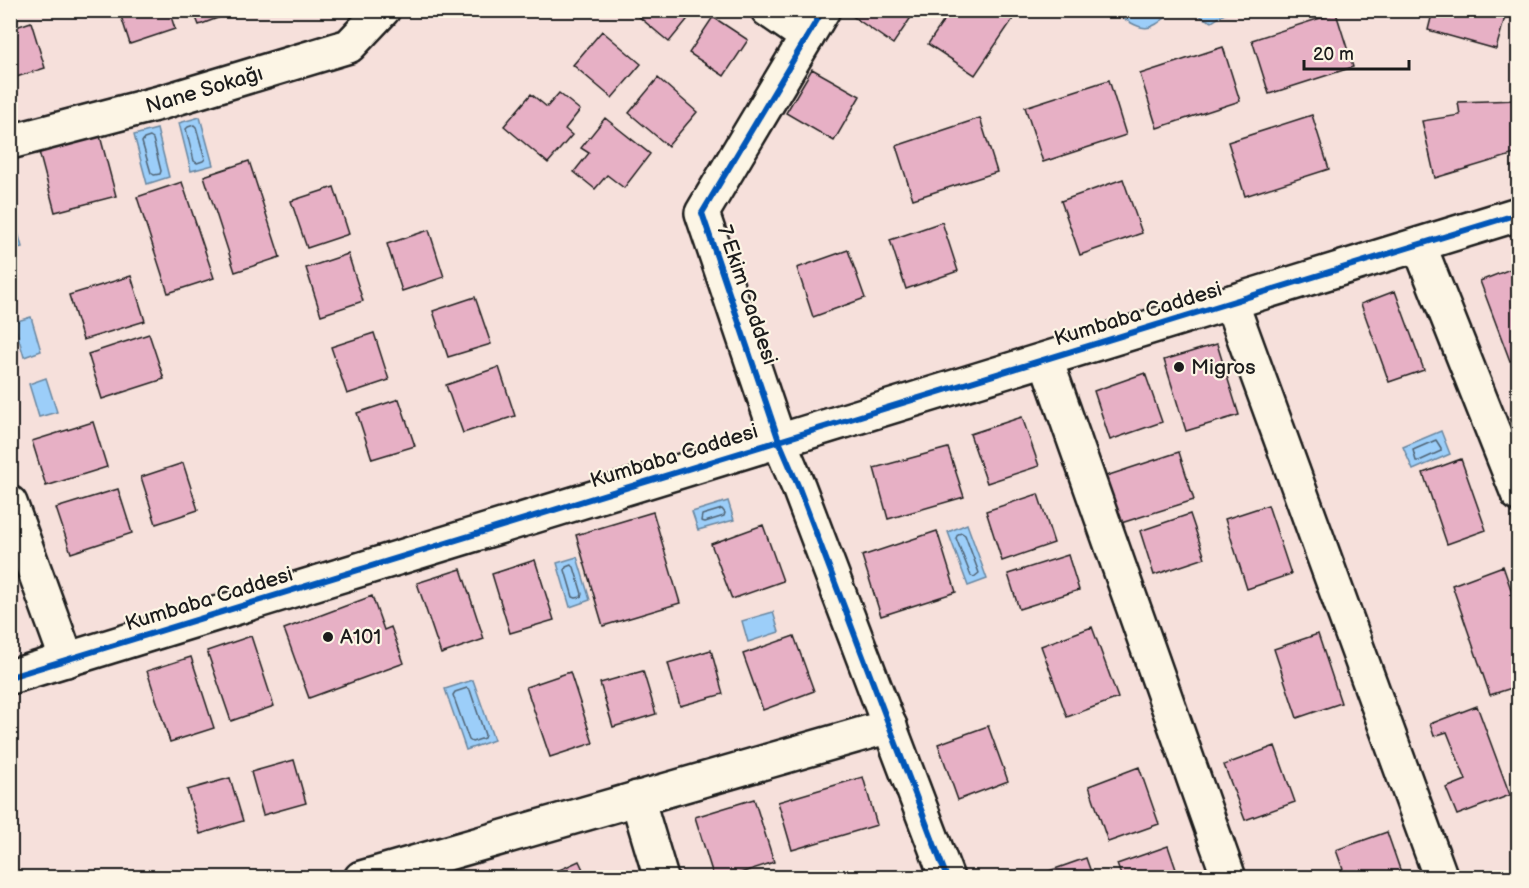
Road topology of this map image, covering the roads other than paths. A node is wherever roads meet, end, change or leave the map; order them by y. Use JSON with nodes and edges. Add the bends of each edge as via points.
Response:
{"nodes":[{"id":1,"x":383,"y":10,"type":"edge"},
{"id":2,"x":768,"y":10,"type":"edge"},
{"id":3,"x":815,"y":24,"type":"edge"},
{"id":4,"x":10,"y":142,"type":"edge"},
{"id":5,"x":1518,"y":214,"type":"edge"},
{"id":6,"x":1419,"y":245,"type":"junction"},
{"id":7,"x":1232,"y":302,"type":"junction"},
{"id":8,"x":1046,"y":360,"type":"junction"},
{"id":9,"x":779,"y":441,"type":"junction"},
{"id":10,"x":1518,"y":494,"type":"edge"},
{"id":11,"x":10,"y":502,"type":"edge"},
{"id":12,"x":67,"y":660,"type":"junction"},
{"id":13,"x":10,"y":677,"type":"edge"},
{"id":14,"x":890,"y":726,"type":"junction"},
{"id":15,"x":637,"y":798,"type":"junction"},
{"id":16,"x":361,"y":878,"type":"edge"},
{"id":17,"x":661,"y":878,"type":"edge"},
{"id":18,"x":947,"y":878,"type":"edge"},
{"id":19,"x":1229,"y":878,"type":"edge"},
{"id":20,"x":1441,"y":878,"type":"edge"}],
"edges":[{"from":1,"to":4,"type":"street","name":"Nane Sokağı","via":[[349,46],[163,102]]},
{"from":2,"to":3,"type":"street"},
{"from":3,"to":9,"type":"street","name":"7 Ekim Caddesi","via":[[702,213]]},
{"from":5,"to":6,"type":"street","name":"Kumbaba Caddesi"},
{"from":6,"to":7,"type":"street","name":"Kumbaba Caddesi"},
{"from":6,"to":10,"type":"street"},
{"from":7,"to":8,"type":"street","name":"Kumbaba Caddesi"},
{"from":7,"to":20,"type":"street"},
{"from":8,"to":9,"type":"street","name":"Kumbaba Caddesi"},
{"from":8,"to":19,"type":"street"},
{"from":9,"to":12,"type":"street","name":"Kumbaba Caddesi"},
{"from":9,"to":14,"type":"street","name":"7 Ekim Caddesi"},
{"from":11,"to":12,"type":"street"},
{"from":12,"to":13,"type":"street","name":"Kumbaba Caddesi"},
{"from":14,"to":15,"type":"street"},
{"from":14,"to":18,"type":"street","name":"7 Ekim Caddesi"},
{"from":15,"to":16,"type":"street"},
{"from":15,"to":17,"type":"street"}]}
